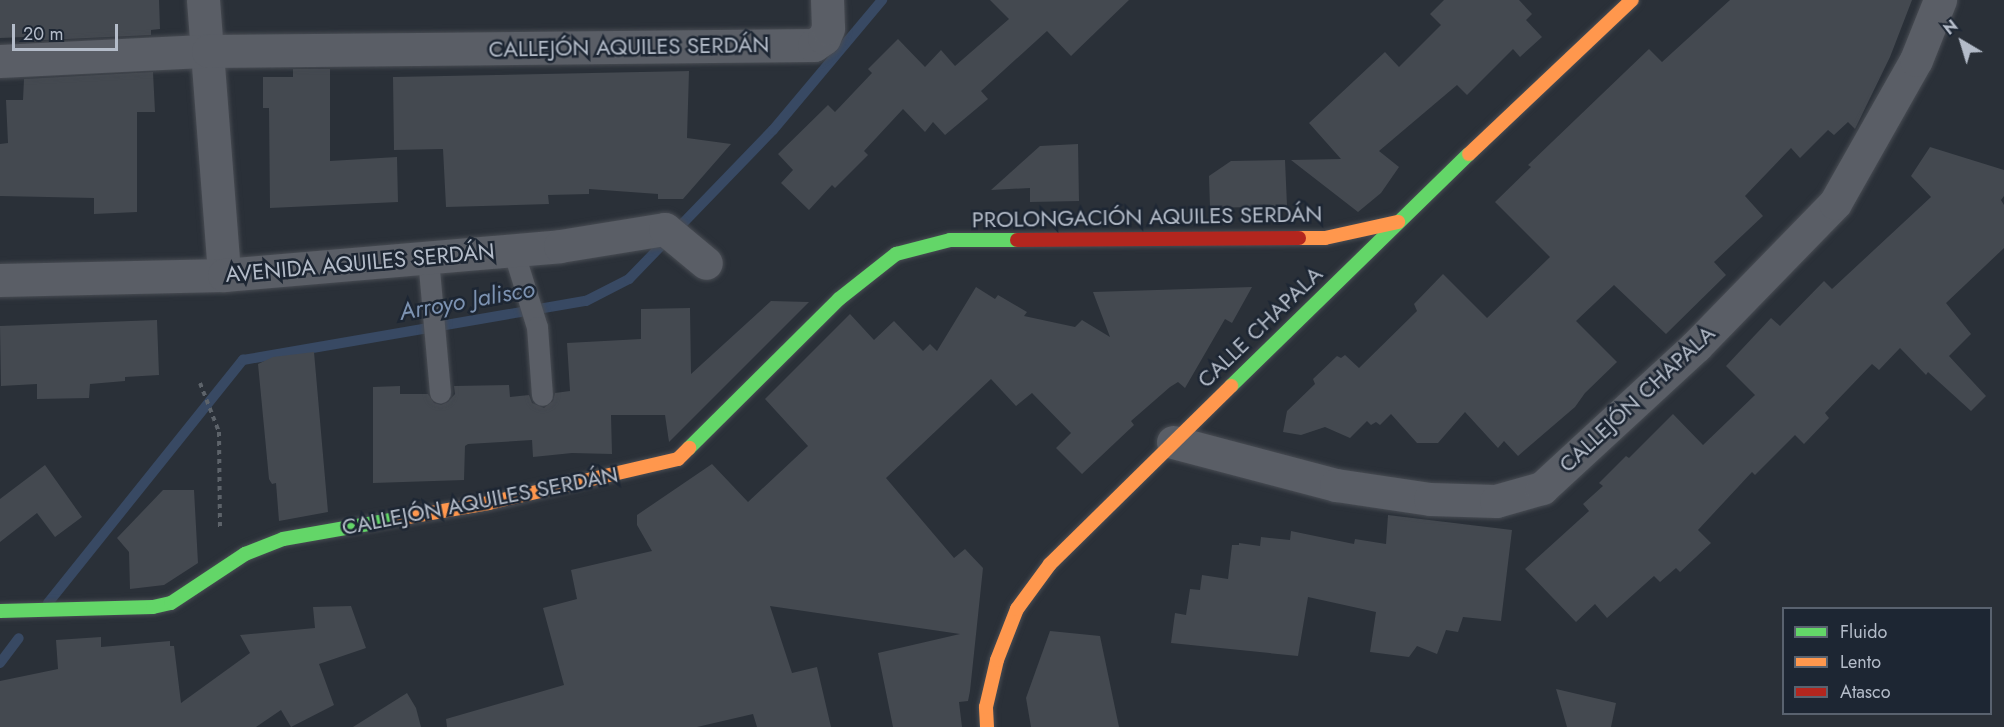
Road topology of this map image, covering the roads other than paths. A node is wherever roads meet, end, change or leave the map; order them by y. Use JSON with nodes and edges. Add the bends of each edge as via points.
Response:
{"nodes":[{"id":1,"x":203,"y":0,"type":"edge"},
{"id":2,"x":827,"y":0,"type":"edge"},
{"id":3,"x":1632,"y":0,"type":"edge"},
{"id":4,"x":1940,"y":0,"type":"edge"},
{"id":5,"x":208,"y":51,"type":"junction"},
{"id":6,"x":0,"y":62,"type":"edge"},
{"id":7,"x":1398,"y":222,"type":"junction"},
{"id":8,"x":685,"y":246,"type":"dead end"},
{"id":9,"x":513,"y":250,"type":"junction"},
{"id":10,"x":896,"y":254,"type":"joint"},
{"id":11,"x":428,"y":258,"type":"junction"},
{"id":12,"x":224,"y":275,"type":"junction"},
{"id":13,"x":0,"y":280,"type":"edge"},
{"id":14,"x":440,"y":392,"type":"dead end"},
{"id":15,"x":542,"y":394,"type":"dead end"},
{"id":16,"x":1173,"y":442,"type":"junction"},
{"id":17,"x":0,"y":611,"type":"edge"},
{"id":18,"x":987,"y":727,"type":"edge"}],
"edges":[{"from":1,"to":5,"type":"street"},
{"from":2,"to":5,"type":"street","name":"CALLEJÓN AQUILES SERDÁN","via":[[828,28],[824,39],[814,45]]},
{"from":3,"to":7,"type":"street","name":"CALLE CHAPALA"},
{"from":4,"to":16,"type":"street","name":"CALLEJÓN CHAPALA","via":[[1916,60],[1834,203],[1696,346],[1542,488],[1496,501],[1430,499],[1336,485]]},
{"from":5,"to":6,"type":"street","name":"CALLEJÓN AQUILES SERDÁN"},
{"from":5,"to":12,"type":"street"},
{"from":7,"to":10,"type":"street","name":"PROLONGACIÓN AQUILES SERDÁN","via":[[1325,238],[950,240]]},
{"from":7,"to":16,"type":"street","name":"CALLE CHAPALA"},
{"from":8,"to":9,"type":"street","name":"AVENIDA AQUILES SERDÁN"},
{"from":9,"to":11,"type":"street","name":"AVENIDA AQUILES SERDÁN"},
{"from":9,"to":15,"type":"lane","via":[[537,327]]},
{"from":10,"to":17,"type":"street","name":"CALLEJÓN AQUILES SERDÁN","via":[[839,299],[678,459],[489,502],[283,539],[261,546],[171,603],[153,607]]},
{"from":11,"to":12,"type":"street","name":"AVENIDA AQUILES SERDÁN"},
{"from":11,"to":14,"type":"lane"},
{"from":12,"to":13,"type":"street","name":"AVENIDA AQUILES SERDÁN"},
{"from":16,"to":18,"type":"street","name":"CALLE CHAPALA","via":[[1050,564],[1017,609],[997,660],[986,707]]}]}
